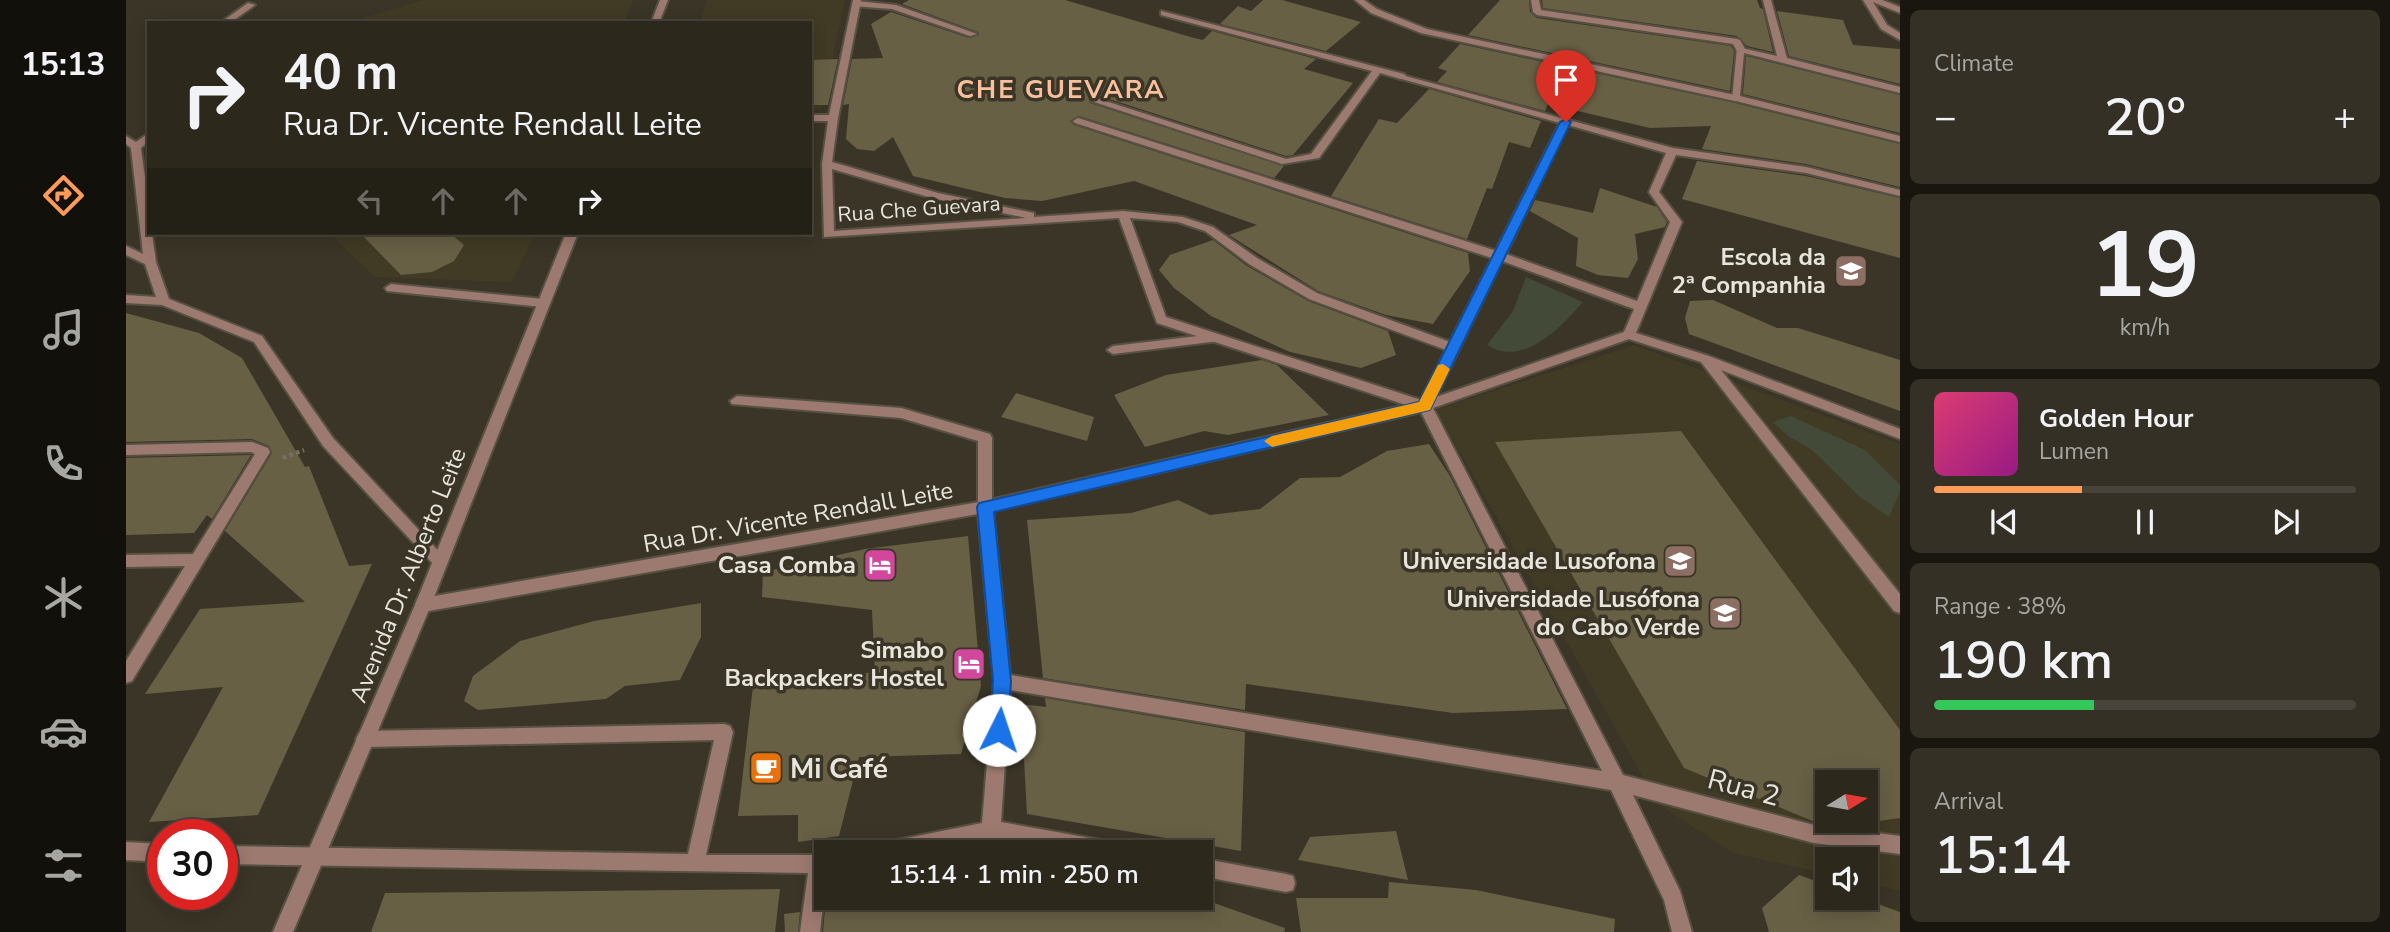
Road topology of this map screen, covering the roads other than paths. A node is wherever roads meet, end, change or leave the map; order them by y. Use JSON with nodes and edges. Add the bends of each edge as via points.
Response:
{"nodes":[{"id":1,"x":664,"y":0,"type":"edge"},
{"id":2,"x":1359,"y":0,"type":"edge"},
{"id":3,"x":1535,"y":0,"type":"edge"},
{"id":4,"x":1767,"y":0,"type":"edge"},
{"id":5,"x":1867,"y":0,"type":"edge"},
{"id":6,"x":1874,"y":0,"type":"edge"},
{"id":7,"x":1891,"y":0,"type":"edge"},
{"id":8,"x":1900,"y":1,"type":"edge"},
{"id":9,"x":857,"y":2,"type":"edge"},
{"id":10,"x":251,"y":5,"type":"dead end"},
{"id":11,"x":1900,"y":10,"type":"edge"},
{"id":12,"x":1164,"y":13,"type":"dead end"},
{"id":13,"x":227,"y":21,"type":"edge"},
{"id":14,"x":656,"y":21,"type":"edge"},
{"id":15,"x":973,"y":34,"type":"dead end"},
{"id":16,"x":1900,"y":37,"type":"edge"},
{"id":17,"x":1740,"y":49,"type":"junction"},
{"id":18,"x":1783,"y":60,"type":"junction"},
{"id":19,"x":1378,"y":70,"type":"junction"},
{"id":20,"x":1900,"y":90,"type":"edge"},
{"id":21,"x":1735,"y":98,"type":"junction"},
{"id":22,"x":1096,"y":101,"type":"dead end"},
{"id":23,"x":812,"y":118,"type":"edge"},
{"id":24,"x":833,"y":118,"type":"junction"},
{"id":25,"x":1078,"y":121,"type":"dead end"},
{"id":26,"x":1566,"y":122,"type":"junction"},
{"id":27,"x":147,"y":138,"type":"edge"},
{"id":28,"x":126,"y":139,"type":"edge"},
{"id":29,"x":1900,"y":139,"type":"edge"},
{"id":30,"x":136,"y":147,"type":"junction"},
{"id":31,"x":1672,"y":151,"type":"junction"},
{"id":32,"x":827,"y":164,"type":"junction"},
{"id":33,"x":1900,"y":193,"type":"edge"},
{"id":34,"x":1123,"y":214,"type":"junction"},
{"id":35,"x":1049,"y":219,"type":"junction"},
{"id":36,"x":571,"y":235,"type":"edge"},
{"id":37,"x":126,"y":250,"type":"edge"},
{"id":38,"x":1499,"y":256,"type":"junction"},
{"id":39,"x":150,"y":262,"type":"junction"},
{"id":40,"x":391,"y":288,"type":"dead end"},
{"id":41,"x":126,"y":299,"type":"edge"},
{"id":42,"x":164,"y":301,"type":"junction"},
{"id":43,"x":543,"y":303,"type":"junction"},
{"id":44,"x":1641,"y":307,"type":"junction"},
{"id":45,"x":1629,"y":335,"type":"junction"},
{"id":46,"x":1215,"y":338,"type":"junction"},
{"id":47,"x":1454,"y":348,"type":"junction"},
{"id":48,"x":1113,"y":350,"type":"dead end"},
{"id":49,"x":1705,"y":359,"type":"junction"},
{"id":50,"x":737,"y":401,"type":"dead end"},
{"id":51,"x":1424,"y":406,"type":"junction"},
{"id":52,"x":1900,"y":434,"type":"edge"},
{"id":53,"x":126,"y":450,"type":"edge"},
{"id":54,"x":985,"y":507,"type":"junction"},
{"id":55,"x":196,"y":560,"type":"junction"},
{"id":56,"x":126,"y":561,"type":"edge"},
{"id":57,"x":440,"y":562,"type":"junction"},
{"id":58,"x":423,"y":605,"type":"junction"},
{"id":59,"x":1900,"y":606,"type":"edge"},
{"id":60,"x":126,"y":676,"type":"edge"},
{"id":61,"x":1002,"y":681,"type":"junction"},
{"id":62,"x":365,"y":739,"type":"junction"},
{"id":63,"x":1617,"y":782,"type":"junction"},
{"id":64,"x":991,"y":830,"type":"junction"},
{"id":65,"x":941,"y":840,"type":"edge"},
{"id":66,"x":1049,"y":840,"type":"edge"},
{"id":67,"x":1900,"y":845,"type":"edge"},
{"id":68,"x":126,"y":851,"type":"edge"},
{"id":69,"x":147,"y":852,"type":"edge"},
{"id":70,"x":238,"y":856,"type":"edge"},
{"id":71,"x":313,"y":858,"type":"junction"},
{"id":72,"x":695,"y":864,"type":"junction"},
{"id":73,"x":814,"y":865,"type":"edge"},
{"id":74,"x":1213,"y":869,"type":"edge"},
{"id":75,"x":1286,"y":883,"type":"dead end"},
{"id":76,"x":814,"y":910,"type":"edge"},
{"id":77,"x":283,"y":932,"type":"edge"},
{"id":78,"x":810,"y":932,"type":"edge"},
{"id":79,"x":1682,"y":932,"type":"edge"}],
"edges":[{"from":1,"to":14,"type":"street"},
{"from":2,"to":21,"type":"street","via":[[1424,31]]},
{"from":3,"to":17,"type":"street","via":[[1537,12],[1737,42]]},
{"from":4,"to":18,"type":"street"},
{"from":5,"to":16,"type":"street","via":[[1884,27]]},
{"from":6,"to":11,"type":"street"},
{"from":7,"to":8,"type":"street"},
{"from":9,"to":15,"type":"street","via":[[893,7]]},
{"from":9,"to":24,"type":"street","name":"Rua Che Guevara"},
{"from":10,"to":13,"type":"street"},
{"from":12,"to":19,"type":"street"},
{"from":17,"to":18,"type":"street"},
{"from":17,"to":21,"type":"street"},
{"from":18,"to":20,"type":"street"},
{"from":19,"to":22,"type":"street","via":[[1315,156],[1286,162]]},
{"from":19,"to":26,"type":"street"},
{"from":21,"to":29,"type":"street"},
{"from":23,"to":24,"type":"street"},
{"from":24,"to":32,"type":"street","name":"Rua Che Guevara"},
{"from":25,"to":38,"type":"street"},
{"from":26,"to":31,"type":"street"},
{"from":26,"to":38,"type":"street"},
{"from":27,"to":30,"type":"street"},
{"from":28,"to":30,"type":"street"},
{"from":30,"to":39,"type":"street"},
{"from":31,"to":33,"type":"street","via":[[1806,170]]},
{"from":31,"to":44,"type":"street","via":[[1654,192],[1676,222]]},
{"from":32,"to":35,"type":"street","via":[[936,196]]},
{"from":32,"to":35,"type":"street","name":"Rua Che Guevara","via":[[828,235]]},
{"from":34,"to":35,"type":"street","name":"Rua Che Guevara"},
{"from":34,"to":46,"type":"street","via":[[1161,320]]},
{"from":34,"to":47,"type":"street","name":"Rua Che Guevara","via":[[1179,219],[1209,229],[1313,296]]},
{"from":36,"to":43,"type":"street","name":"Avenida Dr. Alberto Leite"},
{"from":37,"to":39,"type":"street"},
{"from":38,"to":44,"type":"street"},
{"from":38,"to":47,"type":"street"},
{"from":39,"to":42,"type":"street"},
{"from":40,"to":43,"type":"street"},
{"from":41,"to":42,"type":"street"},
{"from":42,"to":57,"type":"street","via":[[258,339],[328,442]]},
{"from":43,"to":57,"type":"street","name":"Avenida Dr. Alberto Leite"},
{"from":44,"to":45,"type":"street"},
{"from":45,"to":49,"type":"street"},
{"from":45,"to":51,"type":"street","name":"Rua Dr. Vicente Rendall Leite"},
{"from":46,"to":48,"type":"street"},
{"from":46,"to":51,"type":"street"},
{"from":47,"to":51,"type":"street"},
{"from":49,"to":52,"type":"street"},
{"from":49,"to":59,"type":"street"},
{"from":50,"to":54,"type":"street","via":[[901,414],[985,438]]},
{"from":51,"to":54,"type":"street","name":"Rua Dr. Vicente Rendall Leite"},
{"from":51,"to":63,"type":"street"},
{"from":53,"to":55,"type":"street","via":[[252,447],[263,452]]},
{"from":54,"to":58,"type":"street","name":"Rua Dr. Vicente Rendall Leite"},
{"from":54,"to":61,"type":"street"},
{"from":55,"to":56,"type":"street"},
{"from":55,"to":60,"type":"street"},
{"from":57,"to":58,"type":"street","name":"Avenida Dr. Alberto Leite"},
{"from":58,"to":62,"type":"street","name":"Avenida Dr. Alberto Leite"},
{"from":61,"to":63,"type":"street","name":"Rua 2"},
{"from":61,"to":64,"type":"street"},
{"from":62,"to":71,"type":"street","name":"Avenida Dr. Alberto Leite"},
{"from":62,"to":72,"type":"street","via":[[724,732]]},
{"from":63,"to":67,"type":"street","name":"Rua 2","via":[[1814,834]]},
{"from":63,"to":79,"type":"street","via":[[1673,898]]},
{"from":64,"to":65,"type":"street"},
{"from":64,"to":66,"type":"street"},
{"from":68,"to":69,"type":"street"},
{"from":70,"to":71,"type":"street"},
{"from":71,"to":72,"type":"street"},
{"from":71,"to":77,"type":"street","name":"Avenida Dr. Alberto Leite"},
{"from":72,"to":73,"type":"street"},
{"from":74,"to":75,"type":"street"},
{"from":76,"to":78,"type":"street"}]}
